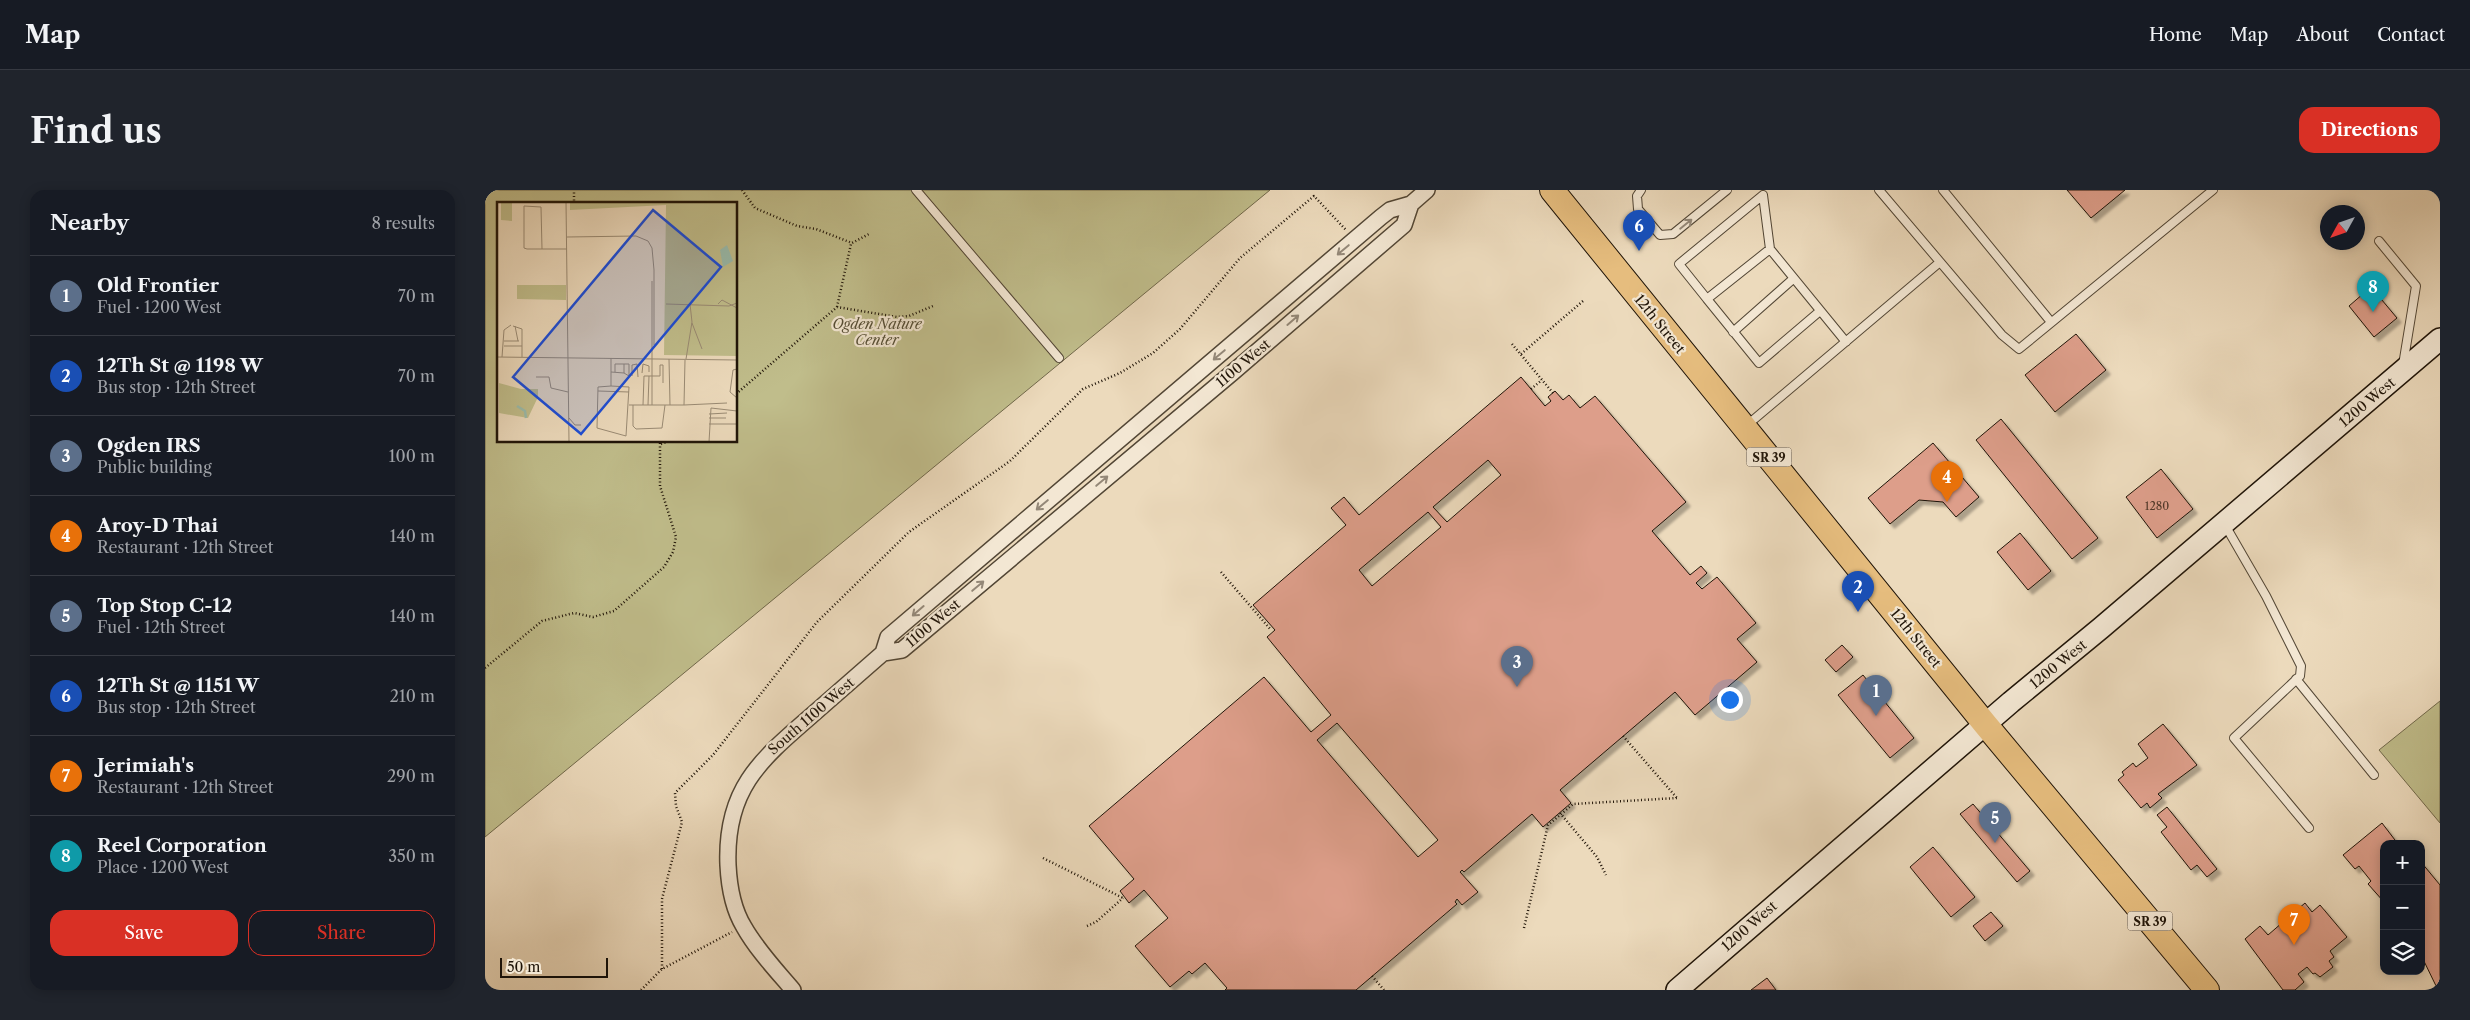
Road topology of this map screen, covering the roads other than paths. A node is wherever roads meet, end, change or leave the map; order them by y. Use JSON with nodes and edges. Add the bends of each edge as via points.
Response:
{"nodes":[{"id":1,"x":915,"y":190,"type":"edge"},
{"id":2,"x":1427,"y":190,"type":"edge"},
{"id":3,"x":1552,"y":190,"type":"edge"},
{"id":4,"x":1641,"y":190,"type":"edge"},
{"id":5,"x":1727,"y":190,"type":"edge"},
{"id":6,"x":1879,"y":190,"type":"edge"},
{"id":7,"x":1943,"y":190,"type":"edge"},
{"id":8,"x":2213,"y":190,"type":"edge"},
{"id":9,"x":1762,"y":192,"type":"edge"},
{"id":10,"x":1411,"y":204,"type":"junction"},
{"id":11,"x":1357,"y":238,"type":"junction"},
{"id":12,"x":2379,"y":241,"type":"dead end"},
{"id":13,"x":1770,"y":249,"type":"junction"},
{"id":14,"x":1372,"y":252,"type":"junction"},
{"id":15,"x":1940,"y":262,"type":"junction"},
{"id":16,"x":1793,"y":279,"type":"junction"},
{"id":17,"x":1707,"y":298,"type":"junction"},
{"id":18,"x":1820,"y":311,"type":"junction"},
{"id":19,"x":2051,"y":322,"type":"junction"},
{"id":20,"x":1733,"y":332,"type":"junction"},
{"id":21,"x":2440,"y":339,"type":"edge"},
{"id":22,"x":1846,"y":342,"type":"junction"},
{"id":23,"x":1059,"y":358,"type":"dead end"},
{"id":24,"x":2402,"y":372,"type":"junction"},
{"id":25,"x":1745,"y":428,"type":"junction"},
{"id":26,"x":2224,"y":524,"type":"junction"},
{"id":27,"x":883,"y":653,"type":"junction"},
{"id":28,"x":2296,"y":679,"type":"junction"},
{"id":29,"x":1985,"y":724,"type":"junction"},
{"id":30,"x":2374,"y":775,"type":"dead end"},
{"id":31,"x":2309,"y":828,"type":"dead end"},
{"id":32,"x":793,"y":990,"type":"edge"},
{"id":33,"x":1677,"y":990,"type":"edge"},
{"id":34,"x":2207,"y":990,"type":"edge"}],
"edges":[{"from":1,"to":23,"type":"lane"},
{"from":2,"to":10,"type":"street","name":"1100 West"},
{"from":3,"to":25,"type":"main road","name":"12th Street","number":"SR 39"},
{"from":4,"to":5,"type":"lane","one_way":true,"via":[[1637,196],[1638,209],[1660,235],[1673,234]]},
{"from":6,"to":15,"type":"lane"},
{"from":7,"to":19,"type":"lane"},
{"from":8,"to":19,"type":"lane"},
{"from":9,"to":13,"type":"lane"},
{"from":9,"to":17,"type":"lane","via":[[1679,264]]},
{"from":10,"to":11,"type":"street","name":"1100 West","via":[[1390,210]]},
{"from":10,"to":14,"type":"street","name":"1100 West","via":[[1404,225]]},
{"from":11,"to":14,"type":"street"},
{"from":11,"to":27,"type":"street","name":"1100 West","one_way":true,"via":[[889,637]]},
{"from":12,"to":24,"type":"lane","via":[[2416,286]]},
{"from":13,"to":16,"type":"lane"},
{"from":13,"to":17,"type":"lane"},
{"from":27,"to":14,"type":"street","name":"1100 West","one_way":true,"via":[[901,650]]},
{"from":15,"to":19,"type":"lane","via":[[2002,335],[2019,348]]},
{"from":15,"to":22,"type":"lane"},
{"from":16,"to":18,"type":"lane"},
{"from":16,"to":20,"type":"lane"},
{"from":17,"to":20,"type":"lane"},
{"from":18,"to":20,"type":"lane","via":[[1759,363]]},
{"from":18,"to":22,"type":"lane"},
{"from":21,"to":24,"type":"street","name":"1200 West"},
{"from":22,"to":25,"type":"lane"},
{"from":24,"to":26,"type":"street","name":"1200 West"},
{"from":25,"to":29,"type":"main road","name":"12th Street","number":"SR 39"},
{"from":26,"to":28,"type":"lane","via":[[2295,650],[2301,666],[2300,676]]},
{"from":26,"to":29,"type":"street","name":"1200 West"},
{"from":27,"to":32,"type":"street","name":"South 1100 West","via":[[768,753],[737,800],[727,842],[729,888],[743,926]]},
{"from":28,"to":30,"type":"lane"},
{"from":28,"to":31,"type":"lane","via":[[2234,738]]},
{"from":29,"to":33,"type":"street","name":"1200 West"},
{"from":29,"to":34,"type":"main road","name":"12th Street","number":"SR 39"}]}
